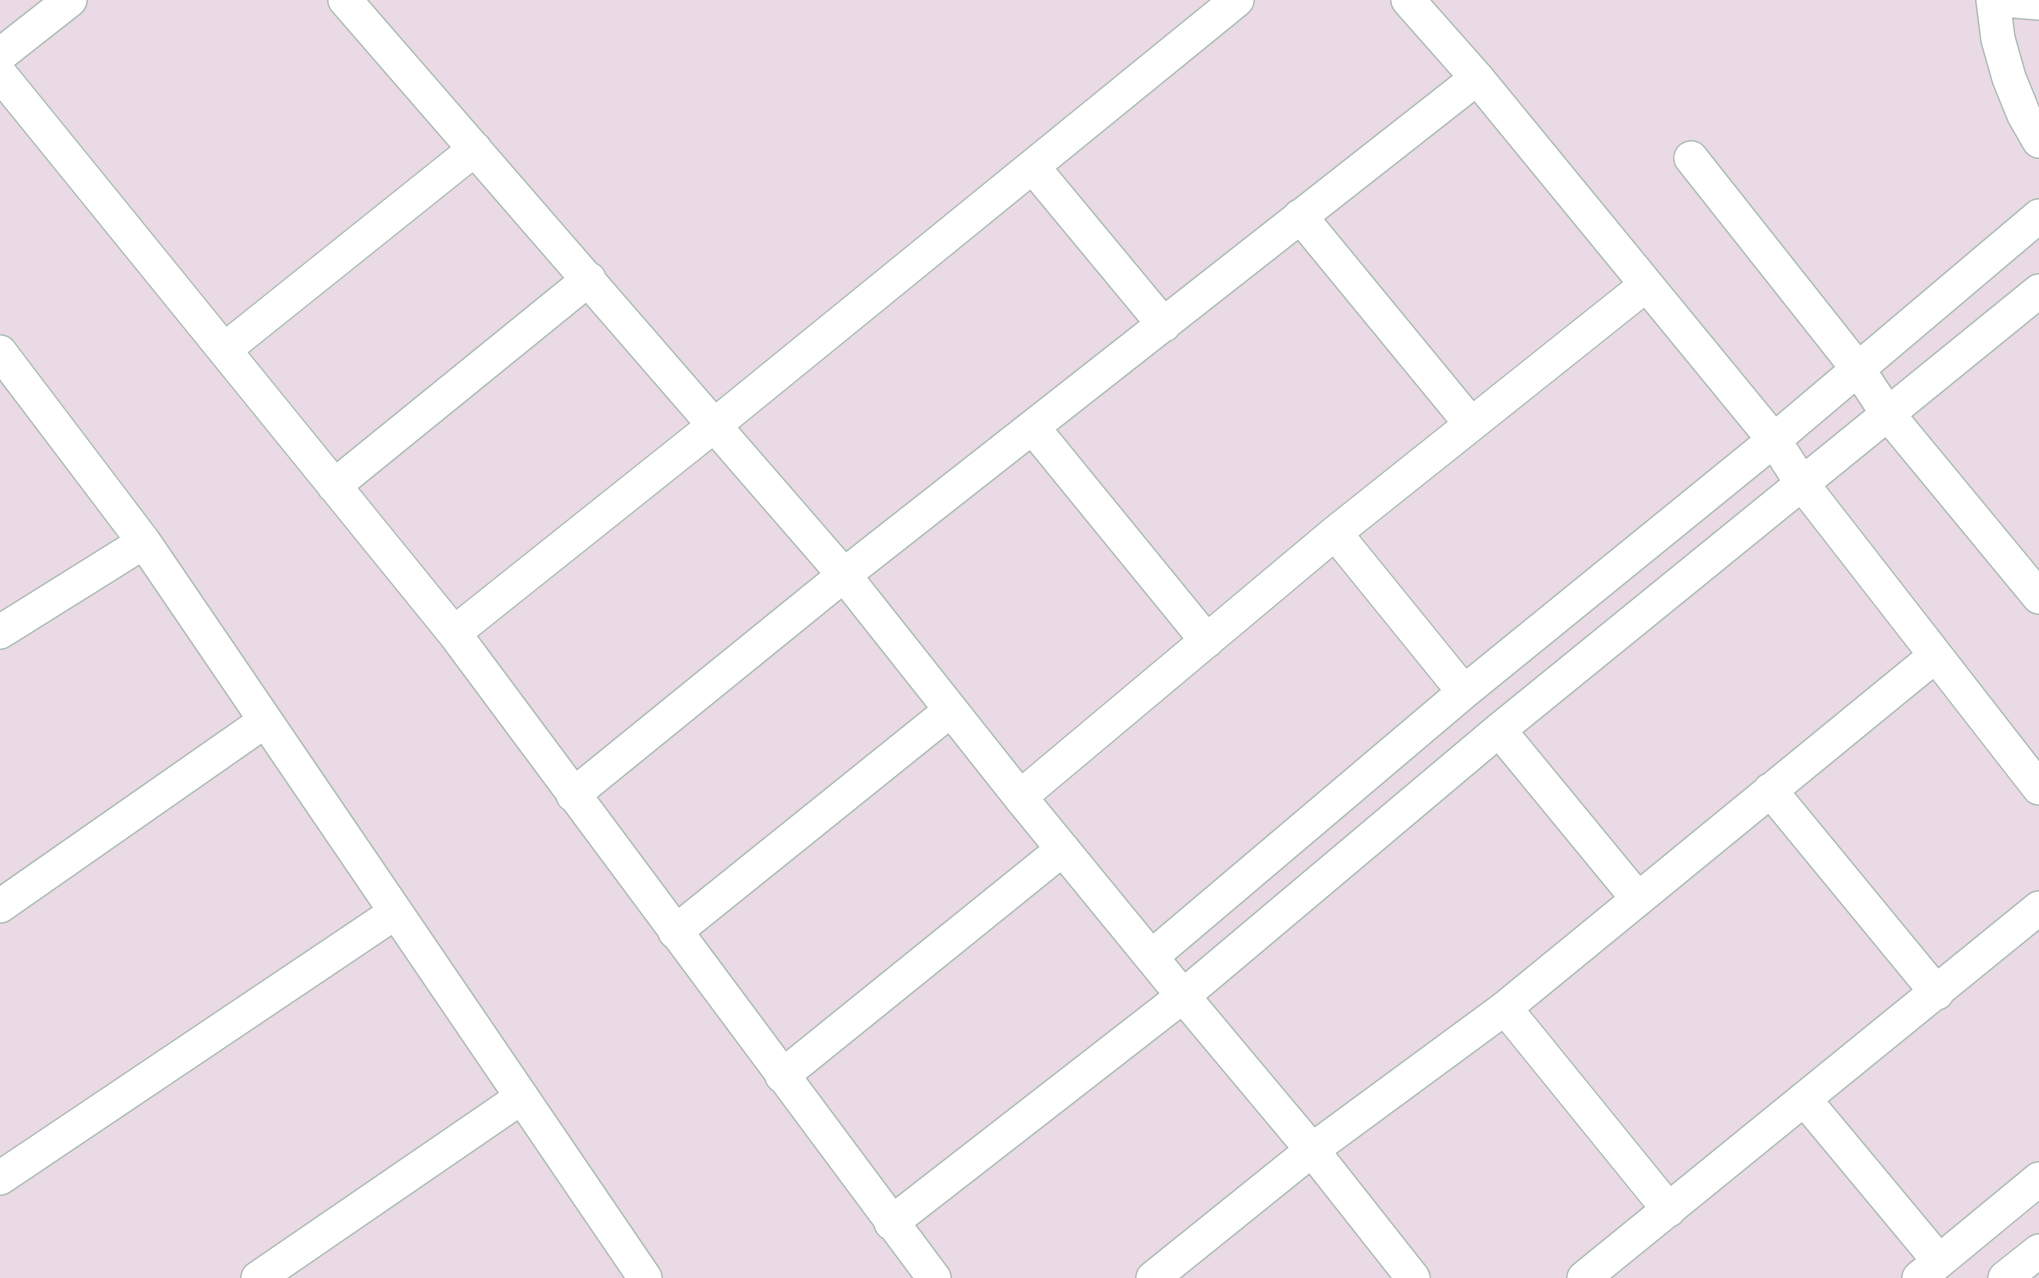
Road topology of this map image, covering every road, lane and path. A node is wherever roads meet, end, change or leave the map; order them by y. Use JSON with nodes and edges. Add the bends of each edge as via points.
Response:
{"nodes":[{"id":1,"x":70,"y":0,"type":"edge"},
{"id":2,"x":345,"y":0,"type":"edge"},
{"id":3,"x":1237,"y":0,"type":"edge"},
{"id":4,"x":1408,"y":0,"type":"edge"},
{"id":5,"x":1993,"y":0,"type":"edge"},
{"id":6,"x":2003,"y":0,"type":"edge"},
{"id":7,"x":2039,"y":3,"type":"edge"},
{"id":8,"x":0,"y":55,"type":"edge"},
{"id":9,"x":0,"y":74,"type":"edge"},
{"id":10,"x":1477,"y":78,"type":"junction"},
{"id":11,"x":2039,"y":141,"type":"edge"},
{"id":12,"x":475,"y":149,"type":"junction"},
{"id":13,"x":1691,"y":158,"type":"dead end"},
{"id":14,"x":1033,"y":167,"type":"junction"},
{"id":15,"x":1300,"y":216,"type":"junction"},
{"id":16,"x":2039,"y":216,"type":"edge"},
{"id":17,"x":589,"y":279,"type":"junction"},
{"id":18,"x":1646,"y":285,"type":"junction"},
{"id":19,"x":2039,"y":291,"type":"edge"},
{"id":20,"x":1164,"y":325,"type":"junction"},
{"id":21,"x":224,"y":350,"type":"junction"},
{"id":22,"x":0,"y":352,"type":"edge"},
{"id":23,"x":1858,"y":369,"type":"junction"},
{"id":24,"x":1887,"y":413,"type":"junction"},
{"id":25,"x":716,"y":424,"type":"junction"},
{"id":26,"x":1471,"y":424,"type":"junction"},
{"id":27,"x":1034,"y":429,"type":"junction"},
{"id":28,"x":1773,"y":440,"type":"junction"},
{"id":29,"x":1803,"y":485,"type":"junction"},
{"id":30,"x":334,"y":486,"type":"junction"},
{"id":31,"x":1335,"y":532,"type":"junction"},
{"id":32,"x":144,"y":542,"type":"junction"},
{"id":33,"x":844,"y":575,"type":"junction"},
{"id":34,"x":2039,"y":597,"type":"edge"},
{"id":35,"x":0,"y":632,"type":"edge"},
{"id":36,"x":454,"y":633,"type":"junction"},
{"id":37,"x":1207,"y":640,"type":"junction"},
{"id":38,"x":1935,"y":656,"type":"junction"},
{"id":39,"x":1464,"y":692,"type":"junction"},
{"id":40,"x":951,"y":710,"type":"junction"},
{"id":41,"x":266,"y":721,"type":"junction"},
{"id":42,"x":1499,"y":730,"type":"junction"},
{"id":43,"x":2039,"y":788,"type":"edge"},
{"id":44,"x":1770,"y":790,"type":"junction"},
{"id":45,"x":573,"y":795,"type":"junction"},
{"id":46,"x":1020,"y":797,"type":"junction"},
{"id":47,"x":1063,"y":849,"type":"junction"},
{"id":48,"x":1638,"y":899,"type":"junction"},
{"id":49,"x":0,"y":906,"type":"edge"},
{"id":50,"x":2039,"y":908,"type":"edge"},
{"id":51,"x":396,"y":912,"type":"junction"},
{"id":52,"x":675,"y":932,"type":"junction"},
{"id":53,"x":1150,"y":957,"type":"junction"},
{"id":54,"x":1937,"y":993,"type":"junction"},
{"id":55,"x":1183,"y":996,"type":"junction"},
{"id":56,"x":1505,"y":1008,"type":"junction"},
{"id":57,"x":782,"y":1076,"type":"junction"},
{"id":58,"x":522,"y":1097,"type":"junction"},
{"id":59,"x":1804,"y":1100,"type":"junction"},
{"id":60,"x":1312,"y":1150,"type":"junction"},
{"id":61,"x":0,"y":1178,"type":"edge"},
{"id":62,"x":2039,"y":1179,"type":"edge"},
{"id":63,"x":1669,"y":1210,"type":"junction"},
{"id":64,"x":891,"y":1223,"type":"junction"},
{"id":65,"x":2039,"y":1251,"type":"edge"},
{"id":66,"x":1929,"y":1270,"type":"edge"},
{"id":67,"x":258,"y":1278,"type":"edge"},
{"id":68,"x":645,"y":1278,"type":"edge"},
{"id":69,"x":933,"y":1278,"type":"edge"},
{"id":70,"x":1153,"y":1278,"type":"edge"},
{"id":71,"x":1413,"y":1278,"type":"edge"},
{"id":72,"x":1584,"y":1278,"type":"edge"},
{"id":73,"x":2005,"y":1278,"type":"edge"}],
"edges":[{"from":1,"to":8,"type":"street"},
{"from":2,"to":12,"type":"street"},
{"from":3,"to":14,"type":"street"},
{"from":4,"to":10,"type":"street"},
{"from":5,"to":11,"type":"street","via":[[2009,78]]},
{"from":6,"to":7,"type":"street"},
{"from":9,"to":21,"type":"street"},
{"from":10,"to":15,"type":"street"},
{"from":10,"to":18,"type":"street"},
{"from":12,"to":17,"type":"street"},
{"from":12,"to":21,"type":"street"},
{"from":13,"to":23,"type":"street"},
{"from":14,"to":20,"type":"street"},
{"from":14,"to":25,"type":"street"},
{"from":15,"to":20,"type":"street"},
{"from":15,"to":26,"type":"street"},
{"from":16,"to":23,"type":"street"},
{"from":17,"to":25,"type":"street"},
{"from":17,"to":30,"type":"street"},
{"from":18,"to":26,"type":"street"},
{"from":18,"to":28,"type":"street"},
{"from":19,"to":24,"type":"street"},
{"from":20,"to":27,"type":"street"},
{"from":21,"to":30,"type":"street"},
{"from":22,"to":32,"type":"street"},
{"from":23,"to":24,"type":"street"},
{"from":23,"to":28,"type":"street"},
{"from":24,"to":29,"type":"street"},
{"from":24,"to":34,"type":"street"},
{"from":25,"to":33,"type":"street"},
{"from":25,"to":36,"type":"street"},
{"from":26,"to":31,"type":"street"},
{"from":27,"to":33,"type":"street"},
{"from":27,"to":37,"type":"street"},
{"from":28,"to":29,"type":"street"},
{"from":28,"to":39,"type":"street"},
{"from":29,"to":38,"type":"street"},
{"from":29,"to":42,"type":"street"},
{"from":30,"to":36,"type":"street"},
{"from":31,"to":37,"type":"street"},
{"from":31,"to":39,"type":"street"},
{"from":32,"to":35,"type":"street"},
{"from":32,"to":41,"type":"street"},
{"from":33,"to":40,"type":"street"},
{"from":33,"to":45,"type":"street"},
{"from":36,"to":45,"type":"street"},
{"from":37,"to":46,"type":"street"},
{"from":38,"to":43,"type":"street"},
{"from":38,"to":44,"type":"street"},
{"from":39,"to":53,"type":"street"},
{"from":40,"to":46,"type":"street"},
{"from":40,"to":52,"type":"street"},
{"from":41,"to":49,"type":"street"},
{"from":41,"to":51,"type":"street"},
{"from":42,"to":48,"type":"street"},
{"from":42,"to":55,"type":"street"},
{"from":44,"to":48,"type":"street"},
{"from":44,"to":54,"type":"street"},
{"from":45,"to":52,"type":"street"},
{"from":46,"to":47,"type":"street"},
{"from":47,"to":53,"type":"street"},
{"from":47,"to":57,"type":"street"},
{"from":48,"to":56,"type":"street"},
{"from":50,"to":54,"type":"street"},
{"from":51,"to":58,"type":"street"},
{"from":51,"to":61,"type":"street"},
{"from":52,"to":57,"type":"street"},
{"from":53,"to":55,"type":"street"},
{"from":54,"to":59,"type":"street"},
{"from":55,"to":60,"type":"street"},
{"from":55,"to":64,"type":"street"},
{"from":56,"to":60,"type":"street"},
{"from":56,"to":63,"type":"street"},
{"from":57,"to":64,"type":"street"},
{"from":58,"to":67,"type":"street"},
{"from":58,"to":68,"type":"street"},
{"from":59,"to":63,"type":"street"},
{"from":59,"to":66,"type":"street"},
{"from":60,"to":70,"type":"street"},
{"from":60,"to":71,"type":"street"},
{"from":62,"to":66,"type":"street"},
{"from":63,"to":72,"type":"street"},
{"from":64,"to":69,"type":"street"},
{"from":65,"to":73,"type":"street"}]}
